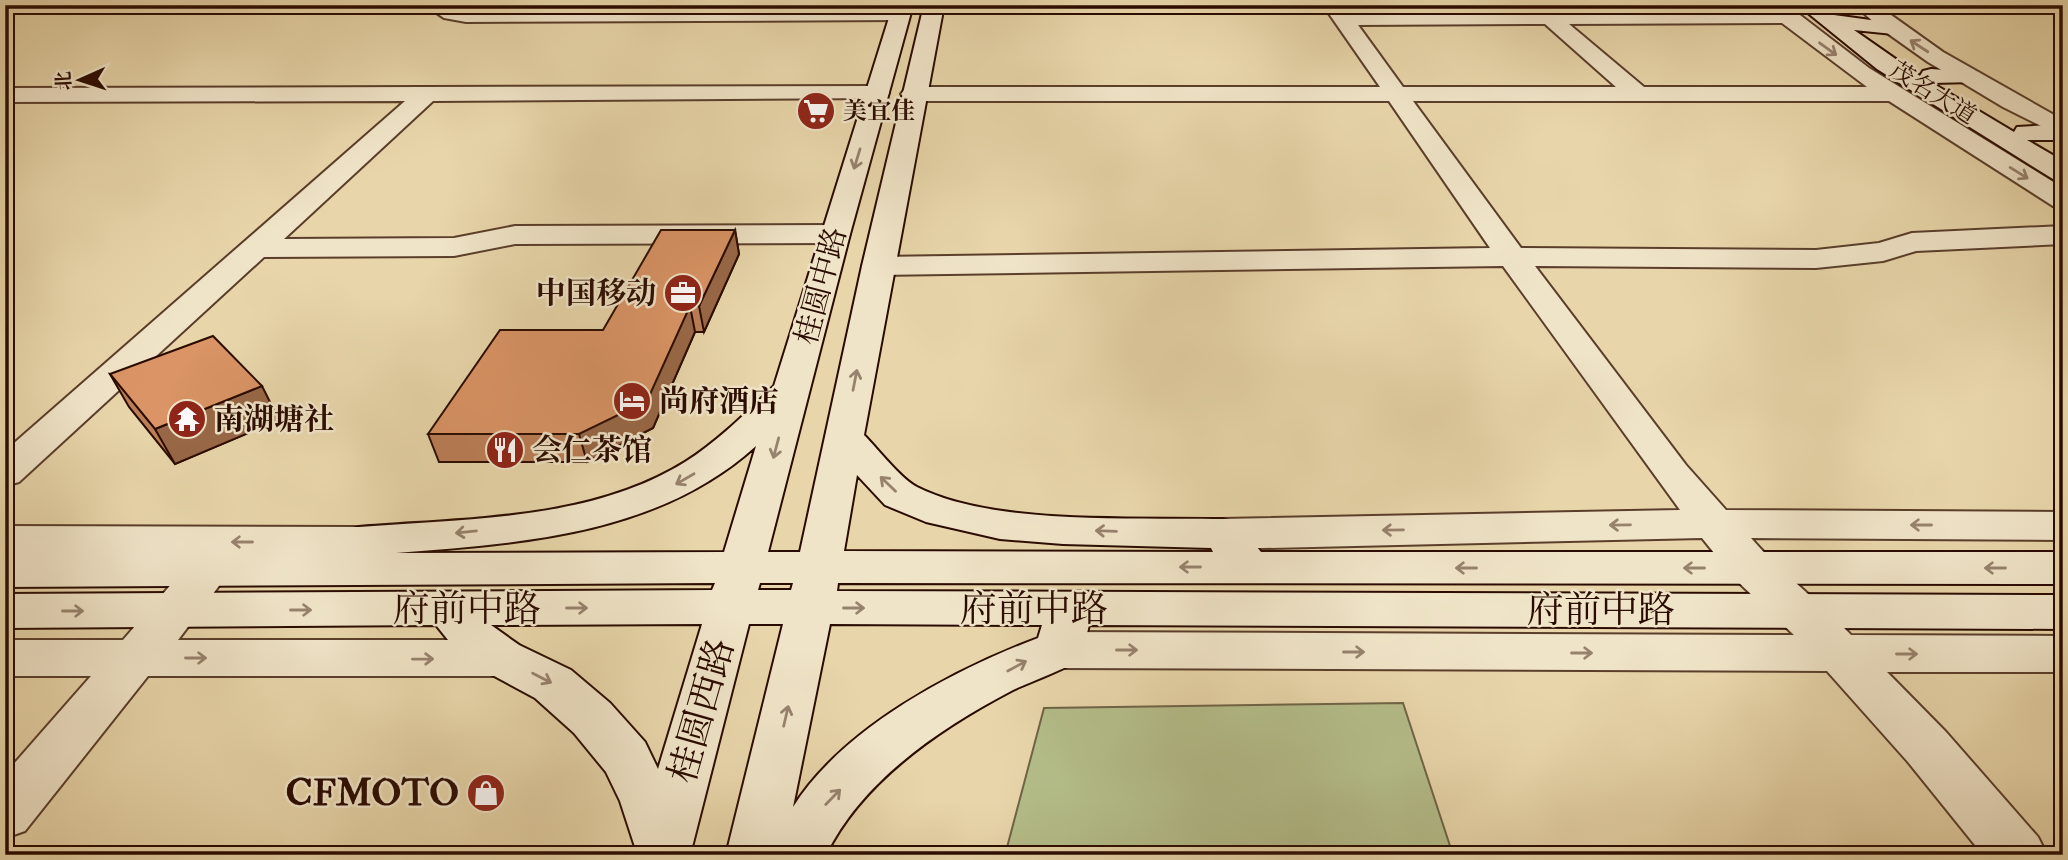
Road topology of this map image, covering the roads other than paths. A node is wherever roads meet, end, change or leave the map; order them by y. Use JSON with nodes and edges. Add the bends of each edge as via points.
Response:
{"nodes":[{"id":1,"x":435,"y":5,"type":"edge"},
{"id":2,"x":934,"y":5,"type":"edge"},
{"id":3,"x":1808,"y":5,"type":"edge"},
{"id":4,"x":901,"y":10,"type":"edge"},
{"id":5,"x":1782,"y":11,"type":"edge"},
{"id":6,"x":1338,"y":12,"type":"edge"},
{"id":7,"x":1542,"y":12,"type":"edge"},
{"id":8,"x":1830,"y":13,"type":"edge"},
{"id":9,"x":1861,"y":15,"type":"edge"},
{"id":10,"x":1932,"y":86,"type":"junction"},
{"id":11,"x":1965,"y":86,"type":"junction"},
{"id":12,"x":1395,"y":92,"type":"junction"},
{"id":13,"x":877,"y":93,"type":"junction"},
{"id":14,"x":1637,"y":93,"type":"junction"},
{"id":15,"x":427,"y":94,"type":"junction"},
{"id":16,"x":913,"y":94,"type":"junction"},
{"id":17,"x":1893,"y":94,"type":"junction"},
{"id":18,"x":5,"y":95,"type":"edge"},
{"id":19,"x":2063,"y":131,"type":"edge"},
{"id":20,"x":2026,"y":132,"type":"junction"},
{"id":21,"x":2063,"y":153,"type":"edge"},
{"id":22,"x":2063,"y":173,"type":"edge"},
{"id":23,"x":2063,"y":200,"type":"edge"},
{"id":24,"x":835,"y":234,"type":"junction"},
{"id":25,"x":2063,"y":235,"type":"edge"},
{"id":26,"x":258,"y":248,"type":"junction"},
{"id":27,"x":1513,"y":257,"type":"junction"},
{"id":28,"x":878,"y":266,"type":"junction"},
{"id":29,"x":793,"y":388,"type":"junction"},
{"id":30,"x":844,"y":437,"type":"junction"},
{"id":31,"x":5,"y":473,"type":"edge"},
{"id":32,"x":1714,"y":524,"type":"junction"},
{"id":33,"x":2063,"y":526,"type":"edge"},
{"id":34,"x":5,"y":541,"type":"edge"},
{"id":35,"x":1236,"y":551,"type":"junction"},
{"id":36,"x":150,"y":556,"type":"junction"},
{"id":37,"x":1751,"y":568,"type":"junction"},
{"id":38,"x":2063,"y":568,"type":"edge"},
{"id":39,"x":208,"y":570,"type":"junction"},
{"id":40,"x":5,"y":571,"type":"edge"},
{"id":41,"x":738,"y":587,"type":"junction"},
{"id":42,"x":815,"y":587,"type":"junction"},
{"id":43,"x":449,"y":609,"type":"junction"},
{"id":44,"x":175,"y":610,"type":"junction"},
{"id":45,"x":1799,"y":610,"type":"junction"},
{"id":46,"x":5,"y":611,"type":"edge"},
{"id":47,"x":2063,"y":612,"type":"edge"},
{"id":48,"x":1064,"y":629,"type":"junction"},
{"id":49,"x":1840,"y":654,"type":"junction"},
{"id":50,"x":2063,"y":654,"type":"edge"},
{"id":51,"x":5,"y":658,"type":"edge"},
{"id":52,"x":136,"y":658,"type":"junction"},
{"id":53,"x":502,"y":658,"type":"junction"},
{"id":54,"x":5,"y":814,"type":"edge"},
{"id":55,"x":662,"y":851,"type":"edge"},
{"id":56,"x":755,"y":855,"type":"edge"},
{"id":57,"x":797,"y":855,"type":"edge"},
{"id":58,"x":2018,"y":855,"type":"edge"}],
"edges":[{"from":1,"to":4,"type":"street","via":[[466,16]]},
{"from":2,"to":16,"type":"street","name":"桂圆中路"},
{"from":3,"to":8,"type":"street","name":"茂名大道"},
{"from":4,"to":13,"type":"street","name":"桂圆中路"},
{"from":5,"to":7,"type":"street"},
{"from":5,"to":8,"type":"street"},
{"from":5,"to":17,"type":"street","one_way":true},
{"from":6,"to":7,"type":"street"},
{"from":6,"to":12,"type":"street"},
{"from":7,"to":14,"type":"street"},
{"from":8,"to":9,"type":"street","name":"茂名大道"},
{"from":8,"to":10,"type":"street","name":"茂名大道"},
{"from":9,"to":10,"type":"street","name":"茂名大道"},
{"from":11,"to":9,"type":"street","one_way":true,"via":[[1893,28]]},
{"from":10,"to":11,"type":"street"},
{"from":10,"to":17,"type":"street"},
{"from":10,"to":22,"type":"street","name":"茂名大道"},
{"from":11,"to":19,"type":"street"},
{"from":11,"to":20,"type":"street","name":"茂名大道"},
{"from":12,"to":14,"type":"street"},
{"from":12,"to":16,"type":"street"},
{"from":12,"to":27,"type":"street"},
{"from":13,"to":15,"type":"street"},
{"from":13,"to":16,"type":"street"},
{"from":13,"to":24,"type":"street","name":"桂圆中路","one_way":true},
{"from":14,"to":17,"type":"street"},
{"from":15,"to":18,"type":"street"},
{"from":15,"to":26,"type":"street"},
{"from":16,"to":28,"type":"street","name":"桂圆中路"},
{"from":17,"to":23,"type":"street","one_way":true},
{"from":19,"to":20,"type":"street"},
{"from":20,"to":21,"type":"street","name":"茂名大道"},
{"from":24,"to":26,"type":"street","via":[[515,235],[454,247]]},
{"from":24,"to":29,"type":"street","name":"桂圆中路"},
{"from":25,"to":27,"type":"street","via":[[1912,242],[1883,252],[1816,259]]},
{"from":26,"to":31,"type":"street"},
{"from":27,"to":28,"type":"street"},
{"from":27,"to":32,"type":"street"},
{"from":30,"to":28,"type":"street","name":"桂圆中路","one_way":true},
{"from":29,"to":36,"type":"street","one_way":true,"via":[[739,441],[688,479],[637,503],[582,517],[359,542]]},
{"from":29,"to":41,"type":"street","name":"桂圆中路","one_way":true},
{"from":35,"to":30,"type":"street","one_way":true,"via":[[1000,524],[942,512],[900,496]]},
{"from":30,"to":42,"type":"street","name":"桂圆中路"},
{"from":33,"to":32,"type":"street","one_way":true},
{"from":32,"to":35,"type":"street","one_way":true},
{"from":32,"to":37,"type":"street"},
{"from":34,"to":36,"type":"street"},
{"from":37,"to":35,"type":"street","name":"府前中路","one_way":true},
{"from":35,"to":42,"type":"street","name":"府前中路","one_way":true},
{"from":36,"to":39,"type":"street","name":"府前中路"},
{"from":36,"to":40,"type":"street","name":"府前中路"},
{"from":38,"to":37,"type":"street","name":"府前中路","one_way":true},
{"from":37,"to":45,"type":"street"},
{"from":39,"to":41,"type":"street","name":"府前中路"},
{"from":39,"to":44,"type":"street"},
{"from":41,"to":42,"type":"street","name":"府前中路"},
{"from":43,"to":41,"type":"street","name":"府前中路","one_way":true},
{"from":41,"to":55,"type":"street","name":"桂圆西路"},
{"from":42,"to":48,"type":"street","name":"府前中路","one_way":true},
{"from":56,"to":42,"type":"street","one_way":true},
{"from":44,"to":43,"type":"street","name":"府前中路","one_way":true},
{"from":43,"to":53,"type":"street","via":[[473,637]]},
{"from":46,"to":44,"type":"street","name":"府前中路","one_way":true},
{"from":44,"to":52,"type":"street"},
{"from":45,"to":47,"type":"street","name":"府前中路"},
{"from":45,"to":48,"type":"street","name":"府前中路"},
{"from":45,"to":49,"type":"street"},
{"from":48,"to":49,"type":"street","one_way":true},
{"from":57,"to":48,"type":"street","one_way":true,"via":[[823,808],[865,764],[918,721],[1025,661]]},
{"from":49,"to":50,"type":"street","one_way":true},
{"from":49,"to":58,"type":"street"},
{"from":51,"to":52,"type":"street"},
{"from":52,"to":53,"type":"street","one_way":true},
{"from":52,"to":54,"type":"street"},
{"from":53,"to":55,"type":"street","one_way":true,"via":[[553,684],[592,718],[626,758],[647,801]]}]}
